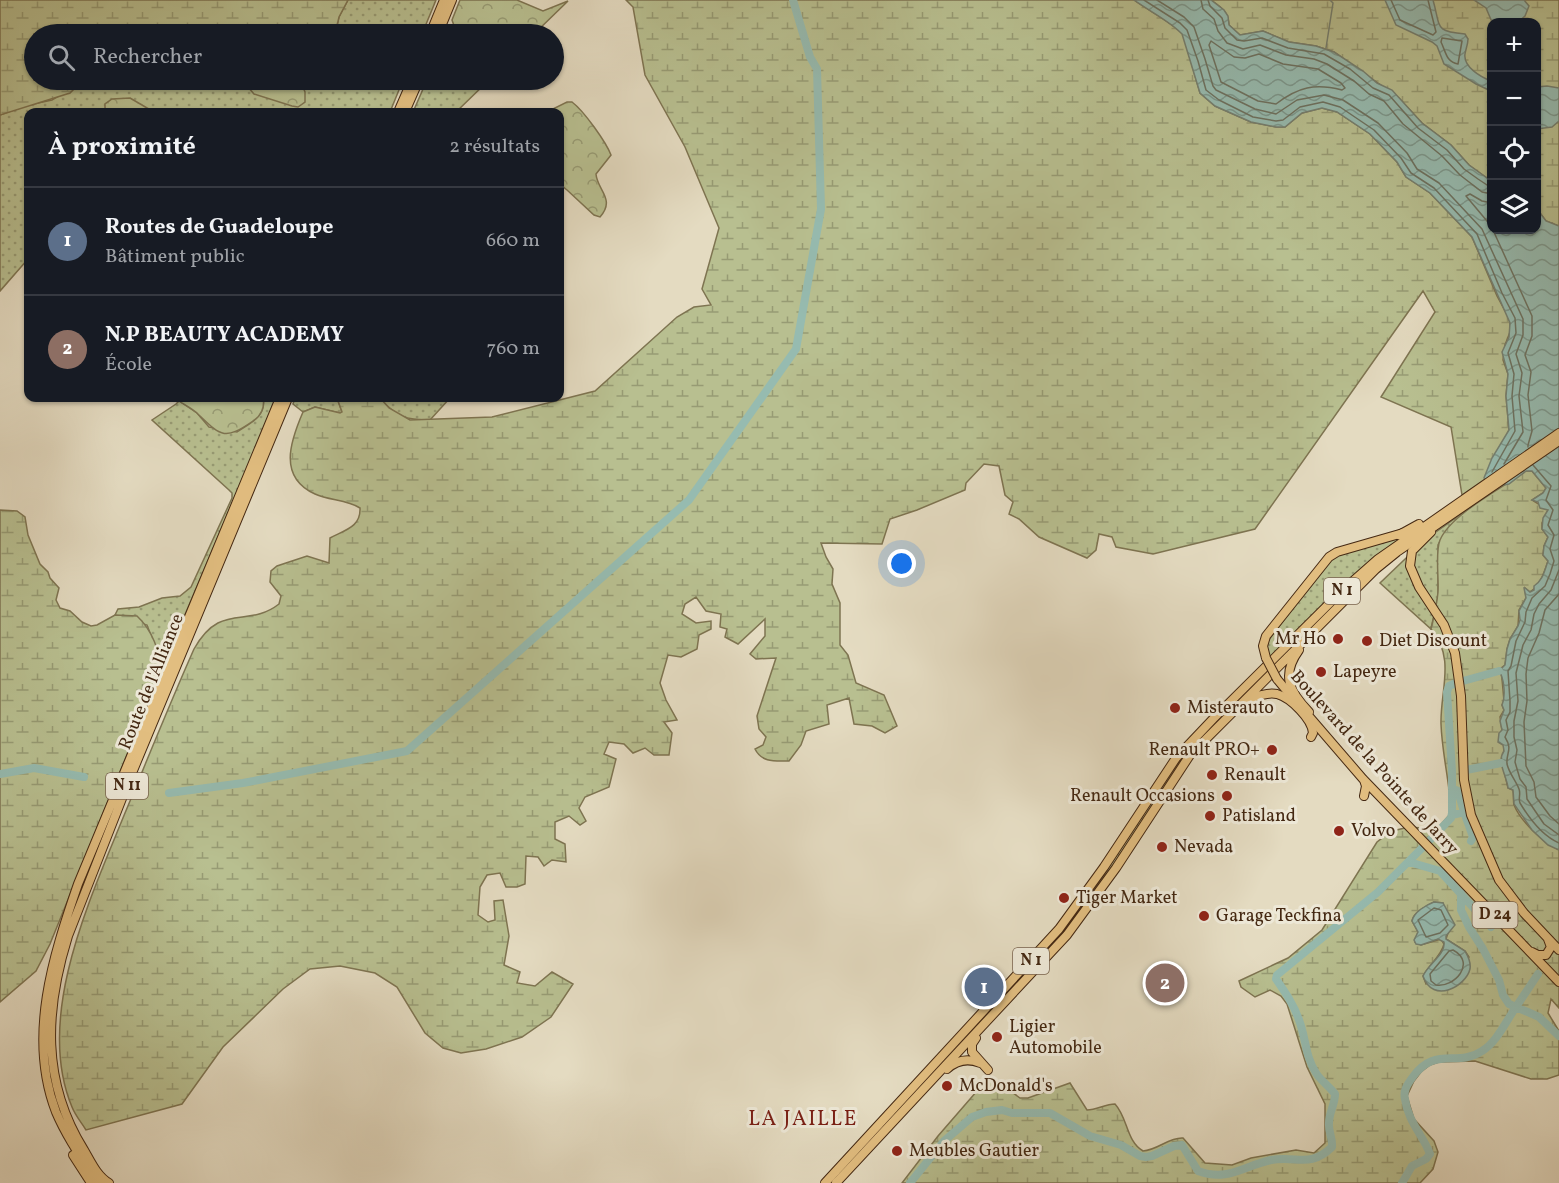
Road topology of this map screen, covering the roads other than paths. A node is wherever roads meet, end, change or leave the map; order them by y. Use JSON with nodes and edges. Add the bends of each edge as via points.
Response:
{"nodes":[{"id":1,"x":444,"y":0,"type":"edge"},
{"id":2,"x":452,"y":0,"type":"edge"},
{"id":3,"x":434,"y":24,"type":"edge"},
{"id":4,"x":442,"y":24,"type":"edge"},
{"id":5,"x":408,"y":90,"type":"edge"},
{"id":6,"x":415,"y":90,"type":"edge"},
{"id":7,"x":400,"y":108,"type":"edge"},
{"id":8,"x":407,"y":108,"type":"edge"},
{"id":9,"x":278,"y":402,"type":"edge"},
{"id":10,"x":286,"y":402,"type":"edge"},
{"id":11,"x":1559,"y":432,"type":"edge"},
{"id":12,"x":1559,"y":441,"type":"edge"},
{"id":13,"x":1471,"y":496,"type":"junction"},
{"id":14,"x":1444,"y":517,"type":"junction"},
{"id":15,"x":1399,"y":534,"type":"junction"},
{"id":16,"x":1339,"y":606,"type":"junction"},
{"id":17,"x":1242,"y":702,"type":"junction"},
{"id":18,"x":1309,"y":712,"type":"dead end"},
{"id":19,"x":1311,"y":737,"type":"dead end"},
{"id":20,"x":1363,"y":779,"type":"junction"},
{"id":21,"x":1364,"y":796,"type":"dead end"},
{"id":22,"x":1546,"y":936,"type":"junction"},
{"id":23,"x":1528,"y":950,"type":"junction"},
{"id":24,"x":1559,"y":950,"type":"edge"},
{"id":25,"x":1559,"y":955,"type":"edge"},
{"id":26,"x":1556,"y":979,"type":"edge"},
{"id":27,"x":1020,"y":987,"type":"junction"},
{"id":28,"x":914,"y":1100,"type":"junction"},
{"id":29,"x":899,"y":1110,"type":"junction"},
{"id":30,"x":65,"y":1132,"type":"junction"},
{"id":31,"x":849,"y":1148,"type":"dead end"},
{"id":32,"x":870,"y":1155,"type":"dead end"},
{"id":33,"x":830,"y":1168,"type":"dead end"},
{"id":34,"x":90,"y":1183,"type":"edge"},
{"id":35,"x":98,"y":1183,"type":"edge"},
{"id":36,"x":109,"y":1183,"type":"edge"},
{"id":37,"x":823,"y":1183,"type":"edge"},
{"id":38,"x":836,"y":1183,"type":"edge"}],
"edges":[{"from":1,"to":3,"type":"highway"},
{"from":2,"to":4,"type":"highway"},
{"from":5,"to":7,"type":"highway"},
{"from":6,"to":8,"type":"highway"},
{"from":9,"to":30,"type":"highway","name":"Route de l'Alliance","number":"N 11","via":[[60,935],[44,1023],[48,1086]]},
{"from":10,"to":36,"type":"highway","name":"Route de l'Alliance","number":"N 11","via":[[132,774],[68,936],[55,983],[52,1068],[61,1106],[98,1173]]},
{"from":11,"to":13,"type":"highway","number":"N 1"},
{"from":12,"to":13,"type":"highway","number":"N 1"},
{"from":13,"to":14,"type":"highway","number":"N 1"},
{"from":13,"to":15,"type":"highway"},
{"from":14,"to":15,"type":"main road","name":"Boulevard de la Pointe de Jarry","number":"D 24"},
{"from":14,"to":16,"type":"highway","number":"N 1","via":[[1397,552]]},
{"from":14,"to":22,"type":"main road","name":"Boulevard de la Pointe de Jarry","number":"D 24","via":[[1412,552],[1410,566],[1444,625],[1455,653],[1461,696],[1462,762],[1471,815],[1499,880]]},
{"from":14,"to":29,"type":"highway","number":"N 1","via":[[1361,573],[1185,748],[1071,914]]},
{"from":15,"to":20,"type":"main road","name":"Boulevard de la Pointe de Jarry","number":"D 24","bridge":true,"via":[[1329,557],[1266,636],[1263,646],[1277,679]]},
{"from":16,"to":17,"type":"highway","number":"N 1"},
{"from":16,"to":18,"type":"highway","via":[[1291,663],[1290,688]]},
{"from":17,"to":19,"type":"highway","via":[[1263,694],[1283,696],[1312,726]]},
{"from":17,"to":27,"type":"highway","number":"N 1","via":[[1190,755],[1091,903]]},
{"from":20,"to":21,"type":"main road"},
{"from":20,"to":23,"type":"main road","name":"Boulevard de la Pointe de Jarry","number":"D 24"},
{"from":22,"to":23,"type":"main road","via":[[1551,947],[1546,955]]},
{"from":22,"to":24,"type":"main road","name":"Boulevard de la Pointe de Jarry","number":"D 24"},
{"from":23,"to":26,"type":"main road","name":"Boulevard de la Pointe de Jarry","number":"D 24"},
{"from":25,"to":26,"type":"main road","via":[[1553,954],[1547,962]]},
{"from":27,"to":28,"type":"highway","number":"N 1"},
{"from":27,"to":28,"type":"highway","via":[[972,1044],[972,1052],[984,1066],[966,1060],[955,1063]]},
{"from":28,"to":29,"type":"highway","number":"N 1"},
{"from":29,"to":31,"type":"highway"},
{"from":29,"to":32,"type":"highway"},
{"from":29,"to":37,"type":"highway","number":"N 1"},
{"from":29,"to":38,"type":"highway","number":"N 1"},
{"from":30,"to":34,"type":"highway"},
{"from":30,"to":35,"type":"highway","name":"Route de l'Alliance","number":"N 11"},
{"from":33,"to":37,"type":"highway"}]}
